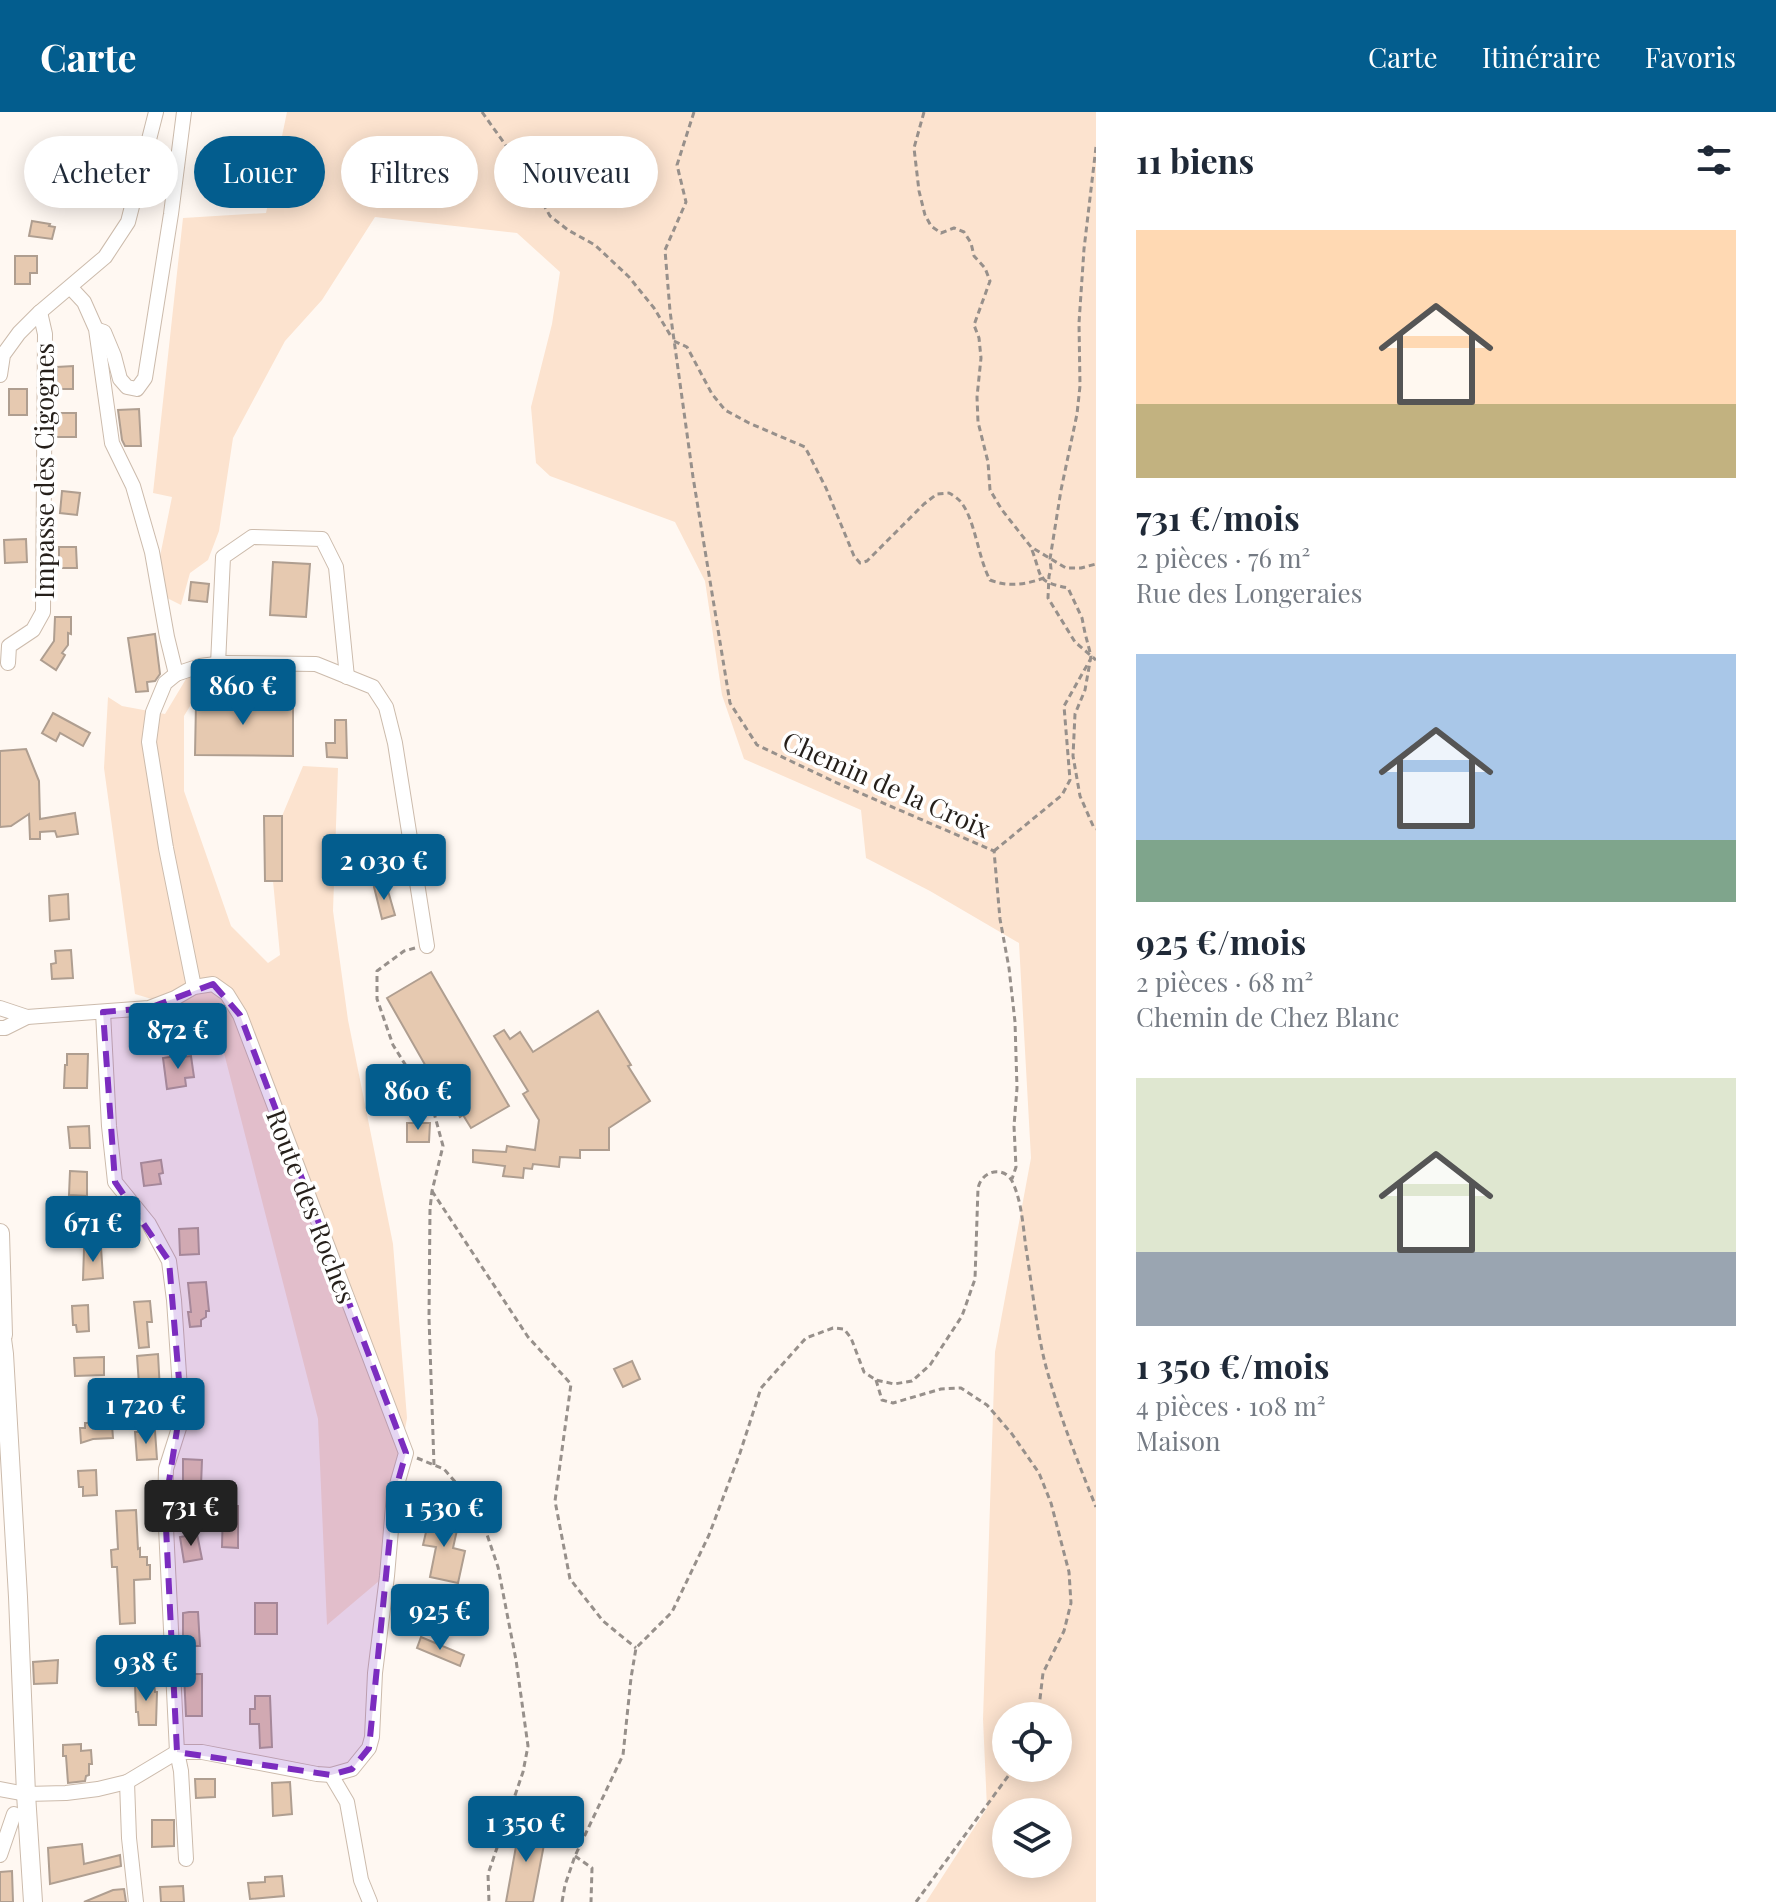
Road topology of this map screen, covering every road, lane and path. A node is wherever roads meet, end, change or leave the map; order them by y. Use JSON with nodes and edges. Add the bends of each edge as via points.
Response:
{"nodes":[{"id":1,"x":156,"y":112,"type":"edge"},
{"id":2,"x":184,"y":112,"type":"edge"},
{"id":3,"x":482,"y":112,"type":"edge"},
{"id":4,"x":694,"y":112,"type":"edge"},
{"id":5,"x":924,"y":112,"type":"edge"},
{"id":6,"x":1096,"y":147,"type":"edge"},
{"id":7,"x":71,"y":288,"type":"junction"},
{"id":8,"x":40,"y":312,"type":"junction"},
{"id":9,"x":96,"y":329,"type":"junction"},
{"id":10,"x":674,"y":341,"type":"junction"},
{"id":11,"x":0,"y":375,"type":"edge"},
{"id":12,"x":1031,"y":547,"type":"junction"},
{"id":13,"x":1050,"y":559,"type":"junction"},
{"id":14,"x":1096,"y":564,"type":"edge"},
{"id":15,"x":1049,"y":576,"type":"junction"},
{"id":16,"x":1042,"y":579,"type":"junction"},
{"id":17,"x":1049,"y":584,"type":"junction"},
{"id":18,"x":1091,"y":656,"type":"junction"},
{"id":19,"x":1096,"y":660,"type":"edge"},
{"id":20,"x":8,"y":663,"type":"dead end"},
{"id":21,"x":218,"y":664,"type":"junction"},
{"id":22,"x":176,"y":674,"type":"junction"},
{"id":23,"x":347,"y":677,"type":"junction"},
{"id":24,"x":1096,"y":829,"type":"edge"},
{"id":25,"x":994,"y":851,"type":"junction"},
{"id":26,"x":427,"y":946,"type":"joint"},
{"id":27,"x":194,"y":987,"type":"junction"},
{"id":28,"x":0,"y":1008,"type":"edge"},
{"id":29,"x":103,"y":1012,"type":"junction"},
{"id":30,"x":27,"y":1017,"type":"junction"},
{"id":31,"x":0,"y":1028,"type":"edge"},
{"id":32,"x":1012,"y":1180,"type":"junction"},
{"id":33,"x":432,"y":1191,"type":"junction"},
{"id":34,"x":0,"y":1233,"type":"edge"},
{"id":35,"x":0,"y":1324,"type":"edge"},
{"id":36,"x":4,"y":1354,"type":"junction"},
{"id":37,"x":876,"y":1380,"type":"junction"},
{"id":38,"x":406,"y":1453,"type":"junction"},
{"id":39,"x":434,"y":1465,"type":"junction"},
{"id":40,"x":1096,"y":1507,"type":"edge"},
{"id":41,"x":636,"y":1648,"type":"junction"},
{"id":42,"x":1040,"y":1702,"type":"edge"},
{"id":43,"x":177,"y":1752,"type":"junction"},
{"id":44,"x":331,"y":1775,"type":"junction"},
{"id":45,"x":127,"y":1782,"type":"junction"},
{"id":46,"x":1004,"y":1782,"type":"edge"},
{"id":47,"x":0,"y":1789,"type":"edge"},
{"id":48,"x":26,"y":1794,"type":"junction"},
{"id":49,"x":14,"y":1814,"type":"dead end"},
{"id":50,"x":0,"y":1855,"type":"edge"},
{"id":51,"x":575,"y":1856,"type":"junction"},
{"id":52,"x":186,"y":1859,"type":"dead end"},
{"id":53,"x":33,"y":1902,"type":"edge"},
{"id":54,"x":136,"y":1902,"type":"edge"},
{"id":55,"x":370,"y":1902,"type":"edge"},
{"id":56,"x":489,"y":1902,"type":"edge"},
{"id":57,"x":562,"y":1902,"type":"edge"},
{"id":58,"x":591,"y":1902,"type":"edge"},
{"id":59,"x":916,"y":1902,"type":"edge"}],
"edges":[{"from":1,"to":7,"type":"street","via":[[128,222],[105,257]]},
{"from":2,"to":9,"type":"street","via":[[145,378],[137,389],[120,379],[104,332]]},
{"from":3,"to":10,"type":"path","name":"Chemin de la Croix","via":[[550,216],[595,245],[629,277]]},
{"from":4,"to":10,"type":"path","name":"Chemin de la Croix","via":[[677,165],[686,202],[665,250]]},
{"from":5,"to":12,"type":"path","via":[[914,148],[925,215],[941,233],[954,228],[964,232],[990,281],[974,325],[981,358],[978,422],[990,490]]},
{"from":6,"to":13,"type":"path","via":[[1084,249],[1077,414]]},
{"from":7,"to":8,"type":"street"},
{"from":7,"to":9,"type":"street"},
{"from":8,"to":11,"type":"street","via":[[3,355]]},
{"from":8,"to":20,"type":"street","name":"Impasse des Cigognes","via":[[45,334],[43,612],[33,630],[9,646]]},
{"from":9,"to":22,"type":"street","via":[[112,443],[133,486],[152,552]]},
{"from":10,"to":16,"type":"path","via":[[687,347],[725,410],[805,447],[860,563],[924,504],[949,493],[969,516],[990,580],[1004,586]]},
{"from":10,"to":25,"type":"path","name":"Chemin de la Croix","via":[[730,703],[757,745]]},
{"from":12,"to":13,"type":"path"},
{"from":12,"to":16,"type":"path"},
{"from":13,"to":14,"type":"path","via":[[1066,568]]},
{"from":13,"to":15,"type":"path"},
{"from":15,"to":16,"type":"path"},
{"from":15,"to":17,"type":"path"},
{"from":16,"to":17,"type":"path"},
{"from":17,"to":18,"type":"path","via":[[1055,612]]},
{"from":17,"to":18,"type":"path","via":[[1068,588]]},
{"from":18,"to":19,"type":"path"},
{"from":18,"to":24,"type":"path","via":[[1075,714],[1073,756],[1080,796]]},
{"from":18,"to":25,"type":"path","via":[[1064,706],[1070,780],[1062,795]]},
{"from":21,"to":22,"type":"street"},
{"from":21,"to":23,"type":"street","via":[[316,664]]},
{"from":21,"to":23,"type":"street","via":[[223,557],[252,537],[322,539],[336,567]]},
{"from":22,"to":27,"type":"street","via":[[165,683],[153,712],[149,742]]},
{"from":23,"to":26,"type":"street","via":[[373,687],[386,707]]},
{"from":25,"to":32,"type":"path","name":"Chemin de la Croix","via":[[1015,1022]]},
{"from":26,"to":33,"type":"path","via":[[404,951],[377,971],[377,999],[393,1045],[433,1109],[443,1146]]},
{"from":27,"to":29,"type":"street","via":[[149,1008]]},
{"from":27,"to":38,"type":"street","name":"Route des Roches","via":[[213,984],[240,1015]]},
{"from":28,"to":30,"type":"street"},
{"from":29,"to":30,"type":"street"},
{"from":29,"to":43,"type":"street","via":[[115,1182],[149,1224],[169,1261],[174,1300],[181,1404],[166,1469],[165,1507]]},
{"from":30,"to":31,"type":"street"},
{"from":32,"to":37,"type":"path","via":[[994,1171],[979,1182],[975,1279],[962,1316],[942,1349],[912,1381]]},
{"from":32,"to":40,"type":"path","name":"Chemin de la Croix","via":[[1021,1207],[1045,1362]]},
{"from":33,"to":39,"type":"path"},
{"from":33,"to":41,"type":"path","via":[[528,1337],[571,1384],[555,1501],[570,1579],[603,1621]]},
{"from":34,"to":36,"type":"main road"},
{"from":35,"to":36,"type":"main road"},
{"from":36,"to":48,"type":"main road"},
{"from":37,"to":41,"type":"path","via":[[864,1372],[844,1329],[833,1328],[806,1338],[761,1388],[709,1535],[679,1599]]},
{"from":37,"to":42,"type":"path","via":[[882,1400],[893,1403],[961,1388],[987,1405],[1039,1473],[1069,1572],[1071,1603],[1043,1673]]},
{"from":38,"to":39,"type":"path"},
{"from":38,"to":44,"type":"street","via":[[394,1495],[372,1737],[352,1769]]},
{"from":39,"to":56,"type":"path","via":[[444,1469],[478,1508],[498,1567],[528,1746],[488,1874]]},
{"from":41,"to":51,"type":"path","via":[[623,1755]]},
{"from":43,"to":44,"type":"street"},
{"from":43,"to":45,"type":"street"},
{"from":43,"to":52,"type":"street"},
{"from":44,"to":55,"type":"street","via":[[347,1802]]},
{"from":45,"to":48,"type":"street"},
{"from":45,"to":54,"type":"street"},
{"from":46,"to":59,"type":"path"},
{"from":47,"to":48,"type":"street"},
{"from":48,"to":53,"type":"main road"},
{"from":49,"to":50,"type":"street"},
{"from":51,"to":57,"type":"path"},
{"from":51,"to":58,"type":"path","via":[[592,1868]]}]}
